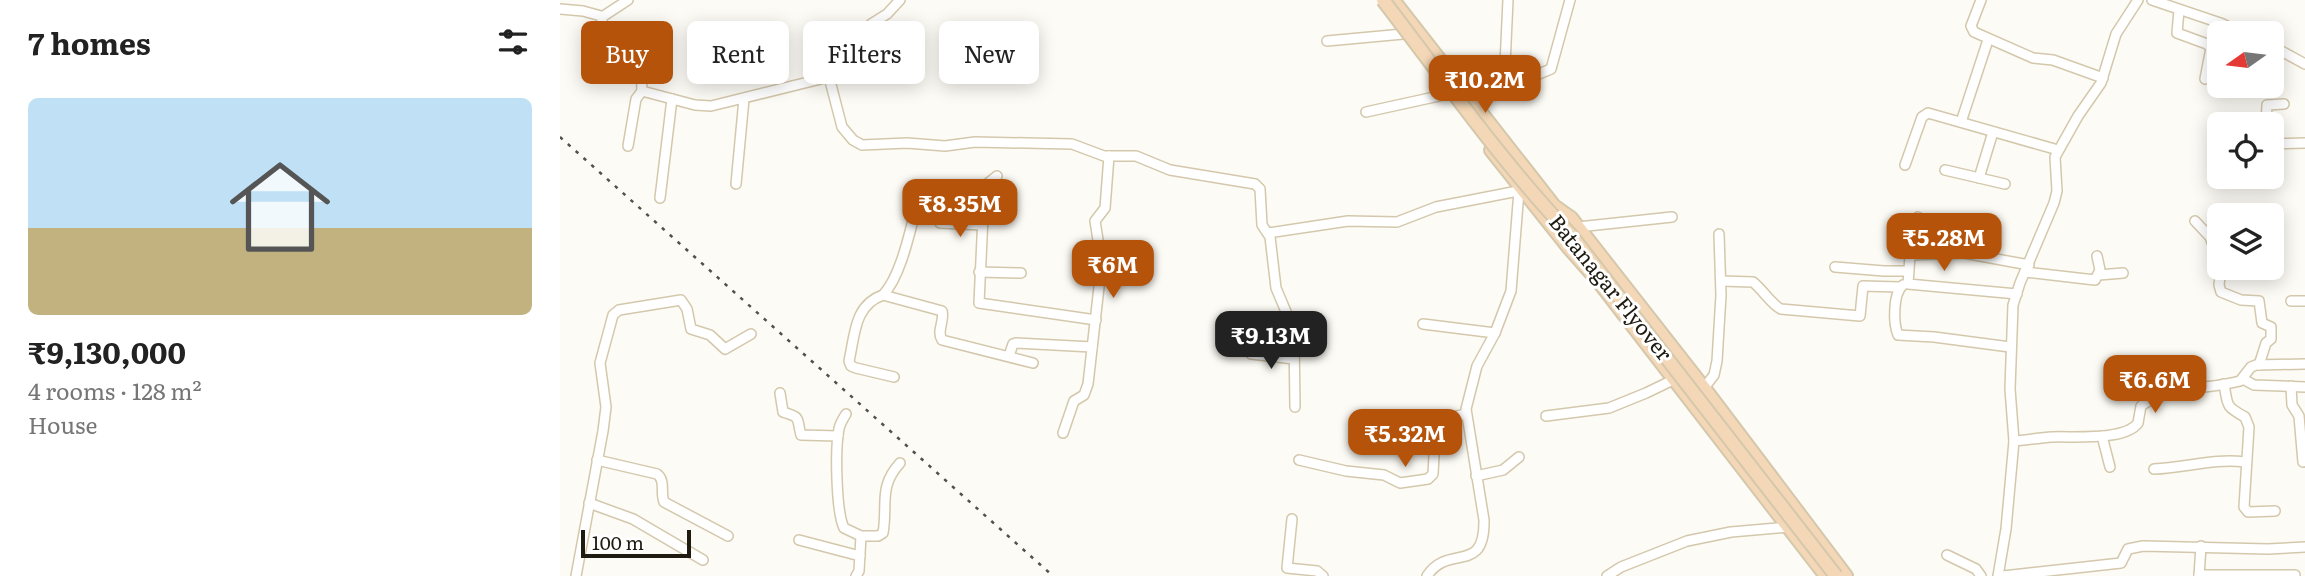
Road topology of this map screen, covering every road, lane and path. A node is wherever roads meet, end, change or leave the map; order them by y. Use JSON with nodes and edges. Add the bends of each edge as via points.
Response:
{"nodes":[{"id":1,"x":628,"y":0,"type":"edge"},
{"id":2,"x":900,"y":0,"type":"edge"},
{"id":3,"x":1376,"y":0,"type":"edge"},
{"id":4,"x":1383,"y":0,"type":"edge"},
{"id":5,"x":1393,"y":0,"type":"edge"},
{"id":6,"x":1508,"y":0,"type":"edge"},
{"id":7,"x":1570,"y":0,"type":"edge"},
{"id":8,"x":1981,"y":0,"type":"edge"},
{"id":9,"x":2138,"y":0,"type":"edge"},
{"id":10,"x":2152,"y":0,"type":"edge"},
{"id":11,"x":560,"y":9,"type":"edge"},
{"id":12,"x":2179,"y":10,"type":"junction"},
{"id":13,"x":602,"y":17,"type":"junction"},
{"id":14,"x":876,"y":21,"type":"edge"},
{"id":15,"x":2215,"y":21,"type":"edge"},
{"id":16,"x":1403,"y":34,"type":"junction"},
{"id":17,"x":1988,"y":40,"type":"junction"},
{"id":18,"x":1327,"y":41,"type":"dead end"},
{"id":19,"x":2284,"y":53,"type":"edge"},
{"id":20,"x":2305,"y":64,"type":"edge"},
{"id":21,"x":2103,"y":78,"type":"junction"},
{"id":22,"x":2205,"y":79,"type":"dead end"},
{"id":23,"x":803,"y":84,"type":"edge"},
{"id":24,"x":831,"y":84,"type":"edge"},
{"id":25,"x":1502,"y":89,"type":"junction"},
{"id":26,"x":642,"y":91,"type":"junction"},
{"id":27,"x":1448,"y":94,"type":"junction"},
{"id":28,"x":672,"y":99,"type":"junction"},
{"id":29,"x":744,"y":99,"type":"junction"},
{"id":30,"x":1474,"y":104,"type":"junction"},
{"id":31,"x":2284,"y":104,"type":"dead end"},
{"id":32,"x":1366,"y":112,"type":"dead end"},
{"id":33,"x":2267,"y":112,"type":"edge"},
{"id":34,"x":1961,"y":122,"type":"junction"},
{"id":35,"x":1993,"y":132,"type":"junction"},
{"id":36,"x":2305,"y":142,"type":"edge"},
{"id":37,"x":2284,"y":143,"type":"edge"},
{"id":38,"x":628,"y":146,"type":"dead end"},
{"id":39,"x":2057,"y":150,"type":"junction"},
{"id":40,"x":1109,"y":156,"type":"junction"},
{"id":41,"x":1905,"y":164,"type":"dead end"},
{"id":42,"x":1945,"y":170,"type":"dead end"},
{"id":43,"x":997,"y":176,"type":"dead end"},
{"id":44,"x":1979,"y":178,"type":"junction"},
{"id":45,"x":1534,"y":181,"type":"junction"},
{"id":46,"x":736,"y":184,"type":"dead end"},
{"id":47,"x":2005,"y":184,"type":"dead end"},
{"id":48,"x":1520,"y":191,"type":"junction"},
{"id":49,"x":660,"y":198,"type":"dead end"},
{"id":50,"x":915,"y":212,"type":"dead end"},
{"id":51,"x":1672,"y":218,"type":"dead end"},
{"id":52,"x":1918,"y":218,"type":"dead end"},
{"id":53,"x":2195,"y":221,"type":"dead end"},
{"id":54,"x":940,"y":223,"type":"dead end"},
{"id":55,"x":982,"y":225,"type":"junction"},
{"id":56,"x":1578,"y":227,"type":"junction"},
{"id":57,"x":1268,"y":233,"type":"junction"},
{"id":58,"x":1719,"y":234,"type":"dead end"},
{"id":59,"x":2207,"y":234,"type":"edge"},
{"id":60,"x":1910,"y":255,"type":"junction"},
{"id":61,"x":2097,"y":256,"type":"dead end"},
{"id":62,"x":1835,"y":267,"type":"dead end"},
{"id":63,"x":2027,"y":268,"type":"junction"},
{"id":64,"x":1908,"y":271,"type":"junction"},
{"id":65,"x":979,"y":272,"type":"junction"},
{"id":66,"x":1021,"y":273,"type":"dead end"},
{"id":67,"x":2123,"y":273,"type":"dead end"},
{"id":68,"x":2099,"y":275,"type":"junction"},
{"id":69,"x":2219,"y":280,"type":"edge"},
{"id":70,"x":1721,"y":281,"type":"junction"},
{"id":71,"x":1903,"y":285,"type":"junction"},
{"id":72,"x":2017,"y":294,"type":"junction"},
{"id":73,"x":883,"y":295,"type":"junction"},
{"id":74,"x":2291,"y":301,"type":"dead end"},
{"id":75,"x":2305,"y":301,"type":"edge"},
{"id":76,"x":1096,"y":320,"type":"junction"},
{"id":77,"x":1423,"y":324,"type":"dead end"},
{"id":78,"x":1495,"y":333,"type":"junction"},
{"id":79,"x":751,"y":334,"type":"dead end"},
{"id":80,"x":1093,"y":347,"type":"junction"},
{"id":81,"x":2010,"y":347,"type":"junction"},
{"id":82,"x":1251,"y":354,"type":"dead end"},
{"id":83,"x":1009,"y":356,"type":"junction"},
{"id":84,"x":1294,"y":359,"type":"junction"},
{"id":85,"x":1033,"y":363,"type":"dead end"},
{"id":86,"x":2305,"y":364,"type":"edge"},
{"id":87,"x":2259,"y":365,"type":"junction"},
{"id":88,"x":894,"y":377,"type":"dead end"},
{"id":89,"x":1675,"y":379,"type":"junction"},
{"id":90,"x":2243,"y":379,"type":"junction"},
{"id":91,"x":2224,"y":384,"type":"junction"},
{"id":92,"x":2291,"y":386,"type":"junction"},
{"id":93,"x":1704,"y":387,"type":"junction"},
{"id":94,"x":2305,"y":387,"type":"edge"},
{"id":95,"x":780,"y":393,"type":"dead end"},
{"id":96,"x":1295,"y":407,"type":"dead end"},
{"id":97,"x":846,"y":414,"type":"dead end"},
{"id":98,"x":1466,"y":414,"type":"junction"},
{"id":99,"x":1546,"y":416,"type":"dead end"},
{"id":100,"x":1063,"y":433,"type":"dead end"},
{"id":101,"x":838,"y":436,"type":"junction"},
{"id":102,"x":2102,"y":436,"type":"junction"},
{"id":103,"x":2014,"y":441,"type":"junction"},
{"id":104,"x":1519,"y":457,"type":"dead end"},
{"id":105,"x":597,"y":460,"type":"junction"},
{"id":106,"x":1299,"y":460,"type":"dead end"},
{"id":107,"x":2245,"y":462,"type":"junction"},
{"id":108,"x":2303,"y":462,"type":"dead end"},
{"id":109,"x":900,"y":463,"type":"dead end"},
{"id":110,"x":2110,"y":467,"type":"dead end"},
{"id":111,"x":2154,"y":469,"type":"dead end"},
{"id":112,"x":1476,"y":476,"type":"junction"},
{"id":113,"x":589,"y":503,"type":"junction"},
{"id":114,"x":2275,"y":511,"type":"dead end"},
{"id":115,"x":1292,"y":519,"type":"dead end"},
{"id":116,"x":1790,"y":527,"type":"junction"},
{"id":117,"x":728,"y":536,"type":"dead end"},
{"id":118,"x":861,"y":536,"type":"junction"},
{"id":119,"x":799,"y":540,"type":"dead end"},
{"id":120,"x":2200,"y":546,"type":"junction"},
{"id":121,"x":2305,"y":547,"type":"edge"},
{"id":122,"x":1947,"y":555,"type":"dead end"},
{"id":123,"x":860,"y":556,"type":"junction"},
{"id":124,"x":703,"y":560,"type":"dead end"},
{"id":125,"x":1287,"y":572,"type":"edge"},
{"id":126,"x":2199,"y":575,"type":"edge"},
{"id":127,"x":2295,"y":575,"type":"edge"},
{"id":128,"x":576,"y":576,"type":"edge"},
{"id":129,"x":856,"y":576,"type":"edge"},
{"id":130,"x":1323,"y":576,"type":"edge"},
{"id":131,"x":1427,"y":576,"type":"edge"},
{"id":132,"x":1608,"y":576,"type":"edge"},
{"id":133,"x":1826,"y":576,"type":"edge"},
{"id":134,"x":1836,"y":576,"type":"edge"},
{"id":135,"x":1846,"y":576,"type":"edge"},
{"id":136,"x":1981,"y":576,"type":"edge"},
{"id":137,"x":2001,"y":576,"type":"edge"}],
"edges":[{"from":1,"to":13,"type":"street"},
{"from":2,"to":14,"type":"street"},
{"from":3,"to":16,"type":"street"},
{"from":4,"to":134,"type":"street","name":"Batanagar Flyover","bridge":true},
{"from":5,"to":30,"type":"street"},
{"from":6,"to":25,"type":"street"},
{"from":7,"to":25,"type":"street","via":[[1551,69]]},
{"from":8,"to":17,"type":"street","via":[[1971,26]]},
{"from":9,"to":21,"type":"street","via":[[2116,34]]},
{"from":10,"to":12,"type":"street"},
{"from":11,"to":13,"type":"street"},
{"from":12,"to":15,"type":"street"},
{"from":12,"to":22,"type":"street","via":[[2177,33],[2211,48]]},
{"from":13,"to":26,"type":"street","via":[[606,55],[613,61],[638,65]]},
{"from":16,"to":18,"type":"street"},
{"from":16,"to":27,"type":"street"},
{"from":17,"to":21,"type":"street"},
{"from":17,"to":34,"type":"street"},
{"from":19,"to":20,"type":"street"},
{"from":21,"to":39,"type":"street"},
{"from":23,"to":29,"type":"street"},
{"from":24,"to":40,"type":"street","via":[[842,127],[862,145],[1072,144]]},
{"from":25,"to":30,"type":"street"},
{"from":26,"to":28,"type":"street"},
{"from":26,"to":38,"type":"street","via":[[636,99]]},
{"from":27,"to":32,"type":"street"},
{"from":27,"to":48,"type":"street"},
{"from":28,"to":29,"type":"street","via":[[704,106]]},
{"from":28,"to":49,"type":"street"},
{"from":29,"to":46,"type":"street"},
{"from":30,"to":45,"type":"street"},
{"from":31,"to":33,"type":"street","via":[[2267,105]]},
{"from":34,"to":35,"type":"street"},
{"from":34,"to":41,"type":"street","via":[[1925,113]]},
{"from":35,"to":39,"type":"street"},
{"from":35,"to":44,"type":"street"},
{"from":36,"to":37,"type":"street"},
{"from":39,"to":63,"type":"street","via":[[2057,191]]},
{"from":40,"to":57,"type":"street","via":[[1136,156],[1170,170],[1255,184],[1260,189],[1262,225]]},
{"from":40,"to":76,"type":"street","via":[[1105,208],[1095,221],[1100,270]]},
{"from":42,"to":44,"type":"street"},
{"from":43,"to":55,"type":"street","via":[[985,190]]},
{"from":44,"to":47,"type":"street"},
{"from":45,"to":48,"type":"street"},
{"from":45,"to":56,"type":"street"},
{"from":48,"to":57,"type":"street","via":[[1436,208],[1397,222],[1348,220]]},
{"from":48,"to":78,"type":"street","via":[[1511,291]]},
{"from":48,"to":89,"type":"street"},
{"from":50,"to":73,"type":"street","via":[[897,270]]},
{"from":51,"to":56,"type":"street"},
{"from":52,"to":60,"type":"street"},
{"from":53,"to":59,"type":"street"},
{"from":54,"to":55,"type":"street"},
{"from":55,"to":65,"type":"street"},
{"from":56,"to":93,"type":"street"},
{"from":57,"to":84,"type":"street","via":[[1273,278],[1292,327]]},
{"from":58,"to":70,"type":"street"},
{"from":60,"to":63,"type":"street","via":[[1964,253]]},
{"from":60,"to":64,"type":"street"},
{"from":61,"to":68,"type":"street"},
{"from":62,"to":64,"type":"street"},
{"from":63,"to":68,"type":"street","via":[[2090,280]]},
{"from":63,"to":72,"type":"street"},
{"from":64,"to":71,"type":"street"},
{"from":65,"to":66,"type":"street"},
{"from":65,"to":76,"type":"street","via":[[978,301],[982,304]]},
{"from":67,"to":68,"type":"street"},
{"from":69,"to":87,"type":"street","via":[[2221,292],[2259,301],[2262,323],[2272,327]]},
{"from":70,"to":71,"type":"street","via":[[1754,282],[1781,309],[1860,316],[1863,286]]},
{"from":70,"to":93,"type":"street","via":[[1717,362]]},
{"from":71,"to":72,"type":"street"},
{"from":71,"to":81,"type":"street","via":[[1896,305],[1898,335]]},
{"from":72,"to":81,"type":"street"},
{"from":73,"to":83,"type":"street","via":[[942,311],[942,340]]},
{"from":73,"to":88,"type":"street","via":[[861,312],[850,364]]},
{"from":74,"to":75,"type":"street"},
{"from":76,"to":80,"type":"street"},
{"from":77,"to":78,"type":"street"},
{"from":78,"to":98,"type":"street","via":[[1477,366]]},
{"from":79,"to":105,"type":"street","via":[[725,349],[710,335],[691,329],[681,300],[615,312],[600,363],[606,407]]},
{"from":80,"to":83,"type":"street","via":[[1016,342]]},
{"from":80,"to":100,"type":"street","via":[[1086,391],[1074,401]]},
{"from":81,"to":103,"type":"street"},
{"from":82,"to":84,"type":"street"},
{"from":83,"to":85,"type":"street"},
{"from":84,"to":96,"type":"street"},
{"from":86,"to":87,"type":"street"},
{"from":87,"to":90,"type":"street","via":[[2250,367]]},
{"from":89,"to":99,"type":"street","via":[[1609,408]]},
{"from":89,"to":116,"type":"street"},
{"from":90,"to":91,"type":"street"},
{"from":90,"to":92,"type":"street","via":[[2253,385]]},
{"from":91,"to":102,"type":"street","via":[[2156,398],[2141,406],[2134,429]]},
{"from":91,"to":107,"type":"street","via":[[2230,407],[2248,421]]},
{"from":92,"to":94,"type":"street"},
{"from":92,"to":108,"type":"street"},
{"from":93,"to":135,"type":"street"},
{"from":95,"to":101,"type":"street","via":[[783,412],[799,418],[801,435]]},
{"from":97,"to":101,"type":"street"},
{"from":98,"to":106,"type":"street","via":[[1442,422],[1435,437],[1433,474],[1428,479],[1400,483],[1384,475]]},
{"from":98,"to":112,"type":"street"},
{"from":101,"to":118,"type":"street","via":[[840,516],[844,528]]},
{"from":102,"to":103,"type":"street"},
{"from":102,"to":110,"type":"street"},
{"from":103,"to":137,"type":"street"},
{"from":104,"to":112,"type":"street","via":[[1503,470]]},
{"from":105,"to":113,"type":"street"},
{"from":105,"to":117,"type":"street","via":[[657,474],[664,502]]},
{"from":107,"to":111,"type":"street","via":[[2221,460]]},
{"from":107,"to":114,"type":"street","via":[[2245,510]]},
{"from":109,"to":118,"type":"street","via":[[890,474],[885,492],[883,533]]},
{"from":112,"to":131,"type":"street","via":[[1484,520],[1481,547],[1434,566]]},
{"from":113,"to":124,"type":"street","via":[[633,519]]},
{"from":113,"to":128,"type":"street"},
{"from":115,"to":125,"type":"street"},
{"from":116,"to":132,"type":"street","via":[[1687,541]]},
{"from":116,"to":133,"type":"street"},
{"from":118,"to":123,"type":"street"},
{"from":119,"to":123,"type":"street"},
{"from":120,"to":121,"type":"street"},
{"from":120,"to":126,"type":"street"},
{"from":120,"to":137,"type":"street","via":[[2130,548],[2121,564]]},
{"from":122,"to":136,"type":"street"},
{"from":123,"to":129,"type":"street"},
{"from":125,"to":130,"type":"street","via":[[1317,571]]},
{"from":126,"to":127,"type":"street"}]}
